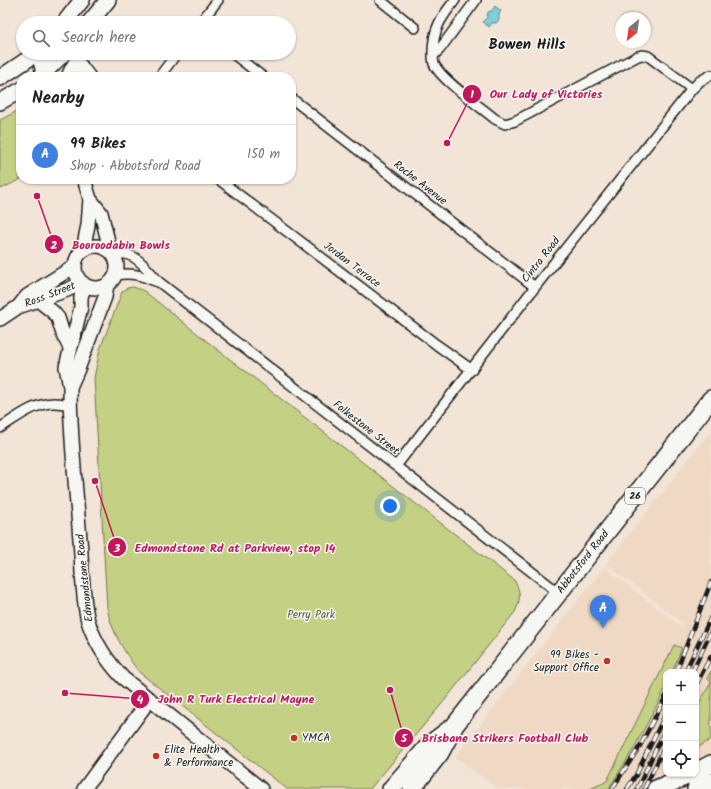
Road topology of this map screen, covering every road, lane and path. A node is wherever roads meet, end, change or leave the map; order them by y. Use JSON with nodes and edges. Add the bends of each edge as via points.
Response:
{"nodes":[{"id":1,"x":82,"y":0,"type":"edge"},
{"id":2,"x":108,"y":0,"type":"edge"},
{"id":3,"x":218,"y":0,"type":"edge"},
{"id":4,"x":380,"y":0,"type":"edge"},
{"id":5,"x":455,"y":0,"type":"edge"},
{"id":6,"x":476,"y":0,"type":"edge"},
{"id":7,"x":69,"y":16,"type":"edge"},
{"id":8,"x":95,"y":16,"type":"edge"},
{"id":9,"x":205,"y":16,"type":"edge"},
{"id":10,"x":416,"y":28,"type":"dead end"},
{"id":11,"x":433,"y":56,"type":"junction"},
{"id":12,"x":27,"y":60,"type":"edge"},
{"id":13,"x":39,"y":60,"type":"edge"},
{"id":14,"x":66,"y":60,"type":"edge"},
{"id":15,"x":73,"y":60,"type":"edge"},
{"id":16,"x":77,"y":60,"type":"edge"},
{"id":17,"x":172,"y":60,"type":"edge"},
{"id":18,"x":241,"y":60,"type":"edge"},
{"id":19,"x":42,"y":72,"type":"edge"},
{"id":20,"x":49,"y":72,"type":"edge"},
{"id":21,"x":70,"y":72,"type":"edge"},
{"id":22,"x":85,"y":72,"type":"edge"},
{"id":23,"x":163,"y":72,"type":"edge"},
{"id":24,"x":257,"y":72,"type":"edge"},
{"id":25,"x":711,"y":75,"type":"edge"},
{"id":26,"x":0,"y":78,"type":"edge"},
{"id":27,"x":692,"y":89,"type":"junction"},
{"id":28,"x":16,"y":93,"type":"edge"},
{"id":29,"x":0,"y":102,"type":"edge"},
{"id":30,"x":296,"y":102,"type":"edge"},
{"id":31,"x":86,"y":184,"type":"edge"},
{"id":32,"x":225,"y":184,"type":"edge"},
{"id":33,"x":90,"y":199,"type":"junction"},
{"id":34,"x":86,"y":249,"type":"junction"},
{"id":35,"x":110,"y":251,"type":"junction"},
{"id":36,"x":75,"y":266,"type":"junction"},
{"id":37,"x":116,"y":275,"type":"junction"},
{"id":38,"x":159,"y":282,"type":"junction"},
{"id":39,"x":84,"y":284,"type":"junction"},
{"id":40,"x":107,"y":286,"type":"junction"},
{"id":41,"x":535,"y":287,"type":"junction"},
{"id":42,"x":38,"y":300,"type":"junction"},
{"id":43,"x":18,"y":308,"type":"junction"},
{"id":44,"x":0,"y":319,"type":"edge"},
{"id":45,"x":70,"y":348,"type":"junction"},
{"id":46,"x":472,"y":370,"type":"junction"},
{"id":47,"x":70,"y":387,"type":"junction"},
{"id":48,"x":711,"y":399,"type":"edge"},
{"id":49,"x":70,"y":405,"type":"junction"},
{"id":50,"x":0,"y":428,"type":"edge"},
{"id":51,"x":396,"y":466,"type":"junction"},
{"id":52,"x":559,"y":593,"type":"junction"},
{"id":53,"x":150,"y":699,"type":"junction"},
{"id":54,"x":455,"y":725,"type":"junction"},
{"id":55,"x":711,"y":764,"type":"edge"},
{"id":56,"x":699,"y":770,"type":"edge"},
{"id":57,"x":685,"y":777,"type":"edge"},
{"id":58,"x":711,"y":782,"type":"edge"},
{"id":59,"x":659,"y":788,"type":"edge"},
{"id":60,"x":84,"y":789,"type":"edge"},
{"id":61,"x":261,"y":789,"type":"edge"},
{"id":62,"x":391,"y":789,"type":"edge"},
{"id":63,"x":412,"y":789,"type":"edge"},
{"id":64,"x":696,"y":789,"type":"edge"}],
"edges":[{"from":1,"to":7,"type":"main road"},
{"from":2,"to":8,"type":"main road"},
{"from":3,"to":9,"type":"street"},
{"from":4,"to":10,"type":"street"},
{"from":5,"to":11,"type":"street","via":[[438,23]]},
{"from":6,"to":11,"type":"street"},
{"from":11,"to":27,"type":"street","via":[[434,64],[445,78],[495,120],[505,124],[642,55],[651,58]]},
{"from":12,"to":26,"type":"main road"},
{"from":13,"to":19,"type":"street"},
{"from":14,"to":20,"type":"main road"},
{"from":15,"to":21,"type":"street"},
{"from":16,"to":22,"type":"street"},
{"from":17,"to":23,"type":"street"},
{"from":18,"to":24,"type":"street"},
{"from":25,"to":27,"type":"street","name":"Cintra Road"},
{"from":27,"to":41,"type":"street","name":"Cintra Road"},
{"from":28,"to":29,"type":"main road"},
{"from":30,"to":41,"type":"street","name":"Roche Avenue"},
{"from":31,"to":33,"type":"street"},
{"from":32,"to":46,"type":"street","name":"Jordan Terrace"},
{"from":33,"to":34,"type":"street"},
{"from":33,"to":35,"type":"street","via":[[101,213]]},
{"from":34,"to":35,"type":"street","via":[[99,246]]},
{"from":34,"to":36,"type":"street","via":[[80,253]]},
{"from":35,"to":37,"type":"street","via":[[117,264]]},
{"from":35,"to":38,"type":"street","name":"Folkestone Street","via":[[133,256]]},
{"from":36,"to":39,"type":"street","via":[[78,278]]},
{"from":36,"to":43,"type":"street","name":"Ross Street","via":[[27,296]]},
{"from":37,"to":38,"type":"street","name":"Folkestone Street","via":[[127,273]]},
{"from":37,"to":40,"type":"street"},
{"from":38,"to":51,"type":"street","name":"Folkestone Street"},
{"from":39,"to":40,"type":"street","via":[[96,288]]},
{"from":39,"to":42,"type":"street","name":"Ross Street"},
{"from":39,"to":45,"type":"street","name":"Edmondstone Road"},
{"from":40,"to":47,"type":"street","name":"Edmondstone Road"},
{"from":41,"to":46,"type":"street","name":"Cintra Road"},
{"from":42,"to":43,"type":"street","name":"Ross Street"},
{"from":42,"to":45,"type":"street","via":[[58,318]]},
{"from":43,"to":44,"type":"street","name":"Ross Street"},
{"from":45,"to":47,"type":"street","name":"Edmondstone Road","via":[[66,367]]},
{"from":46,"to":51,"type":"street","name":"Cintra Road"},
{"from":47,"to":49,"type":"street","name":"Edmondstone Road"},
{"from":48,"to":52,"type":"highway","name":"Abbotsford Road","number":"26"},
{"from":49,"to":50,"type":"street","via":[[42,405]]},
{"from":49,"to":53,"type":"street","name":"Edmondstone Road","via":[[88,620],[96,642],[108,660],[123,678]]},
{"from":51,"to":52,"type":"street","name":"Folkestone Street"},
{"from":52,"to":54,"type":"highway","name":"Abbotsford Road","number":"26"},
{"from":53,"to":60,"type":"street"},
{"from":53,"to":61,"type":"street","name":"Edmondstone Road"},
{"from":54,"to":62,"type":"highway","name":"Abbotsford Road","number":"26","via":[[430,744]]},
{"from":54,"to":63,"type":"highway","name":"Abbotsford Road","number":"26","via":[[440,753]]},
{"from":55,"to":56,"type":"highway"},
{"from":57,"to":59,"type":"highway"},
{"from":58,"to":64,"type":"highway"}]}
